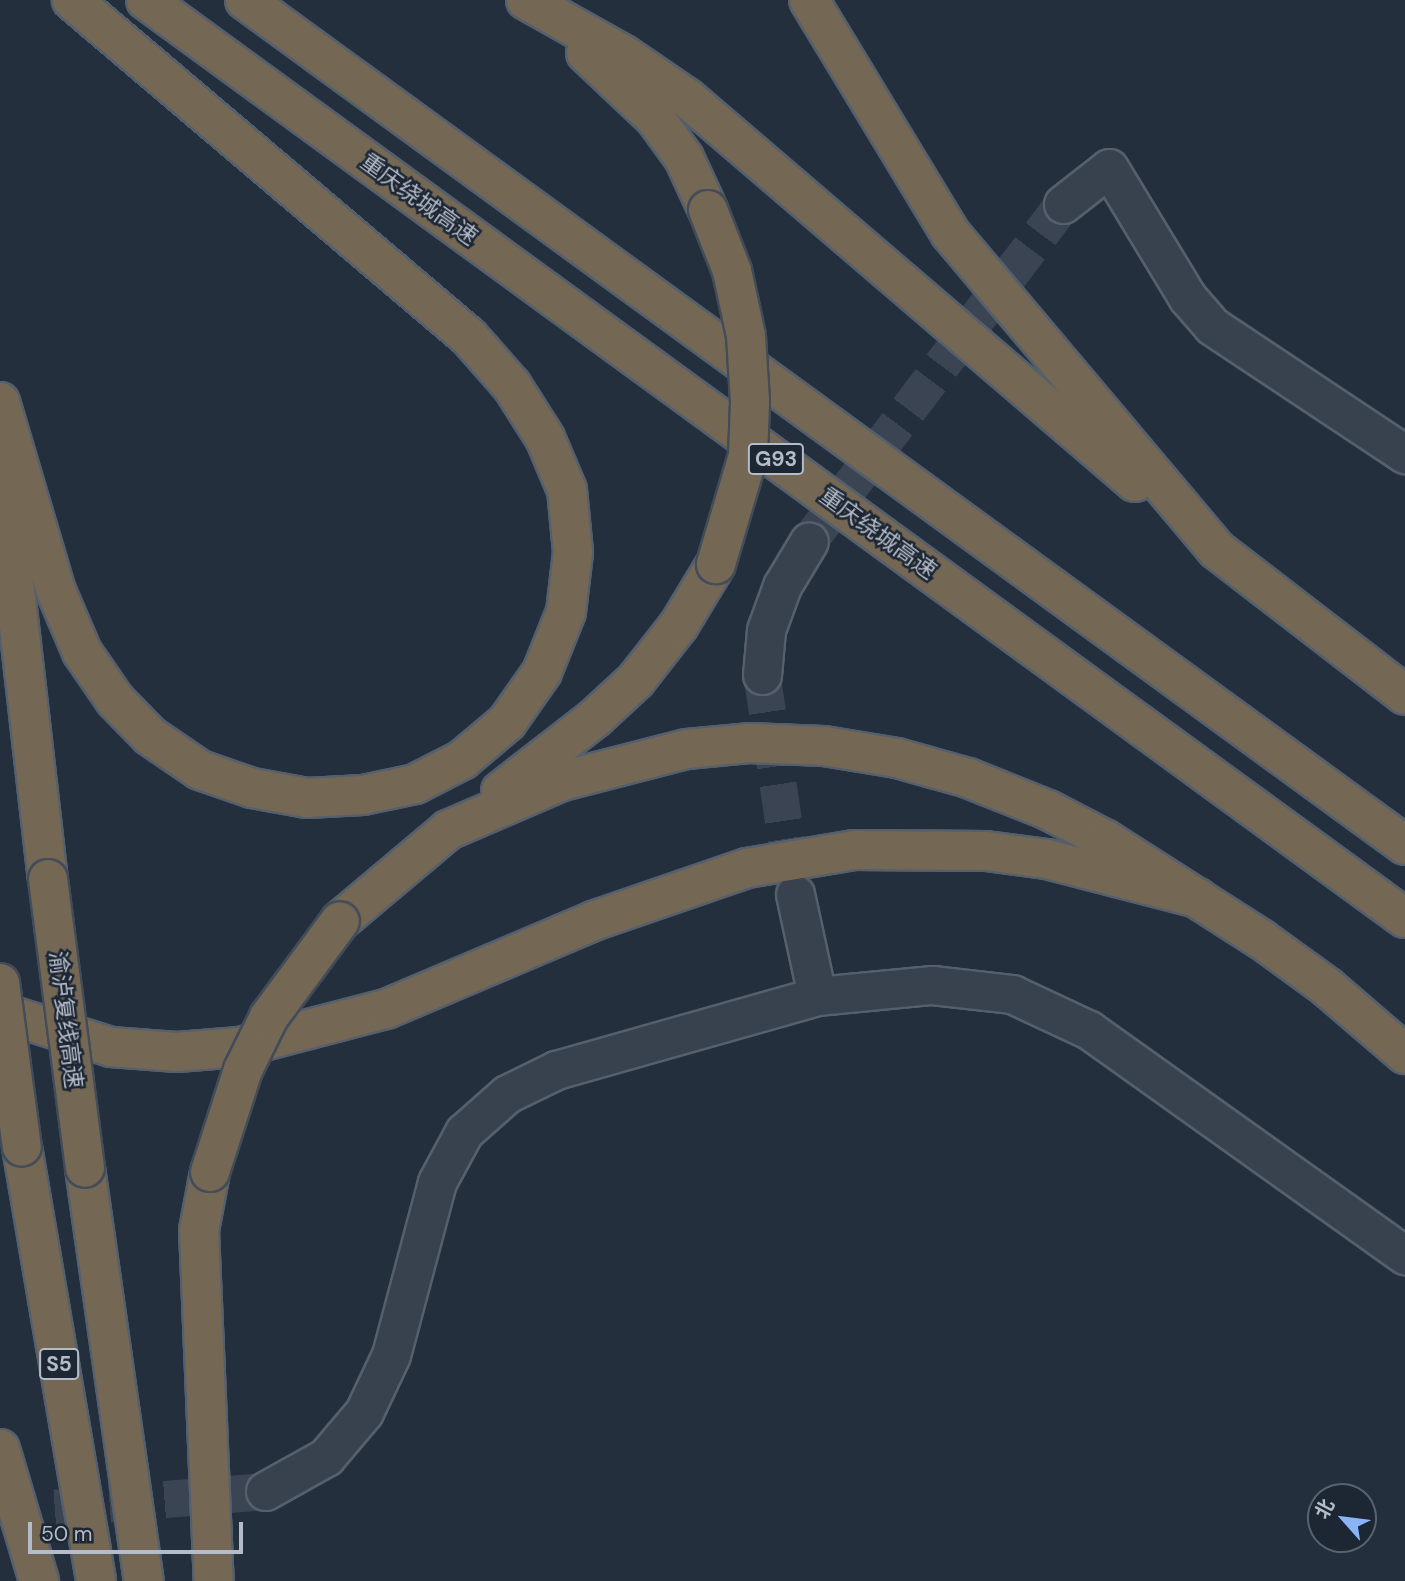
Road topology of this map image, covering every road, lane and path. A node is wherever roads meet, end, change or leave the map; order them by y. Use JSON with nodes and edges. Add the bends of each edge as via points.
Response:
{"nodes":[{"id":1,"x":72,"y":0,"type":"edge"},
{"id":2,"x":146,"y":0,"type":"edge"},
{"id":3,"x":245,"y":0,"type":"edge"},
{"id":4,"x":510,"y":0,"type":"edge"},
{"id":5,"x":526,"y":0,"type":"edge"},
{"id":6,"x":810,"y":0,"type":"edge"},
{"id":7,"x":1063,"y":204,"type":"tunnel mouth"},
{"id":8,"x":0,"y":402,"type":"edge"},
{"id":9,"x":1405,"y":454,"type":"edge"},
{"id":10,"x":0,"y":458,"type":"edge"},
{"id":11,"x":809,"y":541,"type":"tunnel mouth"},
{"id":12,"x":1217,"y":550,"type":"junction"},
{"id":13,"x":762,"y":675,"type":"tunnel mouth"},
{"id":14,"x":1405,"y":695,"type":"edge"},
{"id":15,"x":448,"y":830,"type":"junction"},
{"id":16,"x":1405,"y":845,"type":"edge"},
{"id":17,"x":795,"y":894,"type":"tunnel mouth"},
{"id":18,"x":1198,"y":898,"type":"junction"},
{"id":19,"x":1405,"y":918,"type":"edge"},
{"id":20,"x":0,"y":983,"type":"edge"},
{"id":21,"x":817,"y":996,"type":"junction"},
{"id":22,"x":0,"y":1012,"type":"edge"},
{"id":23,"x":1405,"y":1054,"type":"edge"},
{"id":24,"x":1405,"y":1255,"type":"edge"},
{"id":25,"x":0,"y":1449,"type":"edge"},
{"id":26,"x":265,"y":1491,"type":"tunnel mouth"},
{"id":27,"x":38,"y":1581,"type":"edge"},
{"id":28,"x":96,"y":1581,"type":"edge"},
{"id":29,"x":144,"y":1581,"type":"edge"},
{"id":30,"x":214,"y":1581,"type":"edge"}],
"edges":[{"from":1,"to":8,"type":"highway","via":[[469,337],[512,386],[545,438],[566,490],[572,539],[566,612],[542,672],[508,722],[463,760],[415,783],[363,795],[306,798],[252,788],[200,770],[150,736],[115,700],[82,652],[57,590]]},
{"from":2,"to":19,"type":"highway","name":"重庆绕城高速","number":"G93"},
{"from":3,"to":16,"type":"highway","number":"G93"},
{"from":4,"to":15,"type":"highway","bridge":true,"via":[[562,33],[655,118],[684,158],[732,271],[746,335],[748,456],[716,564],[679,625],[636,680],[596,718]]},
{"from":5,"to":12,"type":"highway","via":[[601,41],[687,98]]},
{"from":6,"to":12,"type":"highway","via":[[950,233]]},
{"from":7,"to":9,"type":"street","via":[[1109,168],[1187,297],[1212,326]]},
{"from":10,"to":29,"type":"highway","name":"渝泸复线高速","number":"S5","bridge":true,"via":[[85,1168]]},
{"from":11,"to":13,"type":"street","via":[[782,586],[766,630]]},
{"from":12,"to":14,"type":"highway"},
{"from":15,"to":18,"type":"highway","via":[[562,780],[624,761],[749,743],[824,746],[897,758],[968,778],[1048,810]]},
{"from":15,"to":30,"type":"highway","bridge":true,"via":[[340,921],[269,1017],[243,1070],[210,1172],[199,1255]]},
{"from":17,"to":21,"type":"street"},
{"from":18,"to":22,"type":"highway","via":[[1047,859],[986,851],[854,850],[747,867],[593,921],[386,1009],[240,1047],[177,1052],[111,1047]]},
{"from":18,"to":23,"type":"highway","via":[[1327,987]]},
{"from":20,"to":28,"type":"highway","number":"S5","bridge":true,"via":[[22,1147]]},
{"from":21,"to":24,"type":"street","via":[[932,985],[1012,994],[1088,1030]]},
{"from":21,"to":26,"type":"street","via":[[556,1070],[507,1094],[464,1132],[438,1182],[391,1355],[364,1412],[326,1457]]},
{"from":25,"to":27,"type":"highway"}]}
